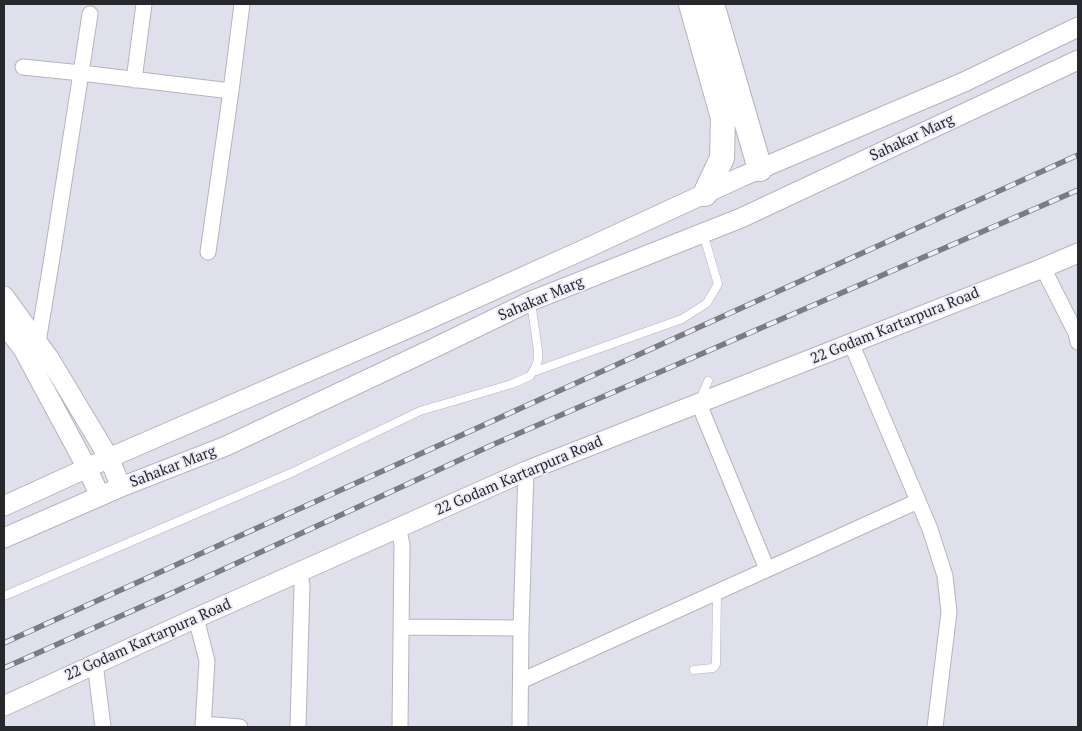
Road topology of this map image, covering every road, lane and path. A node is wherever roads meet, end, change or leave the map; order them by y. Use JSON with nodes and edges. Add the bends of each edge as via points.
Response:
{"nodes":[{"id":1,"x":144,"y":4,"type":"edge"},
{"id":2,"x":242,"y":4,"type":"edge"},
{"id":3,"x":691,"y":4,"type":"edge"},
{"id":4,"x":712,"y":4,"type":"edge"},
{"id":5,"x":90,"y":14,"type":"dead end"},
{"id":6,"x":1078,"y":27,"type":"edge"},
{"id":7,"x":1078,"y":60,"type":"edge"},
{"id":8,"x":23,"y":67,"type":"dead end"},
{"id":9,"x":81,"y":73,"type":"junction"},
{"id":10,"x":134,"y":80,"type":"junction"},
{"id":11,"x":230,"y":91,"type":"junction"},
{"id":12,"x":760,"y":169,"type":"junction"},
{"id":13,"x":705,"y":194,"type":"junction"},
{"id":14,"x":703,"y":233,"type":"junction"},
{"id":15,"x":208,"y":252,"type":"dead end"},
{"id":16,"x":1078,"y":252,"type":"edge"},
{"id":17,"x":1043,"y":268,"type":"junction"},
{"id":18,"x":531,"y":301,"type":"junction"},
{"id":19,"x":6,"y":303,"type":"edge"},
{"id":20,"x":4,"y":324,"type":"edge"},
{"id":21,"x":38,"y":342,"type":"junction"},
{"id":22,"x":1078,"y":342,"type":"edge"},
{"id":23,"x":851,"y":343,"type":"junction"},
{"id":24,"x":533,"y":372,"type":"junction"},
{"id":25,"x":708,"y":381,"type":"dead end"},
{"id":26,"x":699,"y":404,"type":"junction"},
{"id":27,"x":109,"y":458,"type":"junction"},
{"id":28,"x":87,"y":468,"type":"junction"},
{"id":29,"x":526,"y":471,"type":"junction"},
{"id":30,"x":121,"y":487,"type":"junction"},
{"id":31,"x":100,"y":496,"type":"junction"},
{"id":32,"x":918,"y":501,"type":"junction"},
{"id":33,"x":4,"y":506,"type":"edge"},
{"id":34,"x":398,"y":528,"type":"junction"},
{"id":35,"x":4,"y":538,"type":"edge"},
{"id":36,"x":767,"y":569,"type":"junction"},
{"id":37,"x":299,"y":572,"type":"junction"},
{"id":38,"x":717,"y":592,"type":"junction"},
{"id":39,"x":4,"y":596,"type":"edge"},
{"id":40,"x":196,"y":618,"type":"junction"},
{"id":41,"x":401,"y":628,"type":"junction"},
{"id":42,"x":521,"y":628,"type":"junction"},
{"id":43,"x":95,"y":663,"type":"junction"},
{"id":44,"x":694,"y":670,"type":"dead end"},
{"id":45,"x":521,"y":681,"type":"junction"},
{"id":46,"x":4,"y":706,"type":"edge"},
{"id":47,"x":203,"y":725,"type":"edge"},
{"id":48,"x":103,"y":727,"type":"edge"},
{"id":49,"x":240,"y":727,"type":"edge"},
{"id":50,"x":298,"y":727,"type":"edge"},
{"id":51,"x":400,"y":727,"type":"edge"},
{"id":52,"x":520,"y":727,"type":"edge"},
{"id":53,"x":935,"y":727,"type":"edge"}],
"edges":[{"from":1,"to":10,"type":"street"},
{"from":2,"to":11,"type":"street"},
{"from":3,"to":13,"type":"main road","via":[[723,118],[722,158]]},
{"from":4,"to":12,"type":"main road"},
{"from":5,"to":9,"type":"street"},
{"from":6,"to":12,"type":"street","name":"Sahakar Marg","via":[[964,82]]},
{"from":7,"to":14,"type":"street","name":"Sahakar Marg"},
{"from":8,"to":9,"type":"street"},
{"from":9,"to":10,"type":"street"},
{"from":9,"to":21,"type":"street"},
{"from":10,"to":11,"type":"street"},
{"from":11,"to":15,"type":"street"},
{"from":12,"to":13,"type":"street","name":"Sahakar Marg"},
{"from":13,"to":27,"type":"street","name":"Sahakar Marg","via":[[425,321]]},
{"from":14,"to":18,"type":"street","name":"Sahakar Marg"},
{"from":14,"to":24,"type":"lane","via":[[718,284],[707,303],[682,319]]},
{"from":16,"to":17,"type":"street","name":"22 Godam Kartarpura Road"},
{"from":17,"to":22,"type":"street"},
{"from":17,"to":23,"type":"street","name":"22 Godam Kartarpura Road"},
{"from":18,"to":24,"type":"lane","via":[[538,350]]},
{"from":18,"to":30,"type":"street","name":"Sahakar Marg","via":[[226,446]]},
{"from":19,"to":21,"type":"street"},
{"from":20,"to":28,"type":"street","via":[[23,349]]},
{"from":21,"to":27,"type":"street"},
{"from":23,"to":26,"type":"street","name":"22 Godam Kartarpura Road"},
{"from":23,"to":32,"type":"street"},
{"from":24,"to":39,"type":"lane","via":[[512,384],[420,411],[291,473]]},
{"from":25,"to":26,"type":"lane"},
{"from":26,"to":29,"type":"street","name":"22 Godam Kartarpura Road"},
{"from":26,"to":36,"type":"street"},
{"from":27,"to":28,"type":"street","name":"Sahakar Marg"},
{"from":27,"to":30,"type":"street"},
{"from":28,"to":31,"type":"street"},
{"from":28,"to":33,"type":"street","name":"Sahakar Marg"},
{"from":29,"to":34,"type":"street","name":"22 Godam Kartarpura Road"},
{"from":29,"to":42,"type":"street"},
{"from":30,"to":31,"type":"street","name":"Sahakar Marg"},
{"from":31,"to":35,"type":"street","name":"Sahakar Marg"},
{"from":32,"to":36,"type":"street"},
{"from":32,"to":53,"type":"street","via":[[945,576],[949,612]]},
{"from":34,"to":37,"type":"street","name":"22 Godam Kartarpura Road"},
{"from":34,"to":41,"type":"street","via":[[402,544]]},
{"from":36,"to":38,"type":"street"},
{"from":37,"to":40,"type":"street","name":"22 Godam Kartarpura Road"},
{"from":37,"to":50,"type":"street","via":[[302,585]]},
{"from":38,"to":44,"type":"lane","via":[[716,664],[713,668]]},
{"from":38,"to":45,"type":"street"},
{"from":40,"to":43,"type":"street","name":"22 Godam Kartarpura Road"},
{"from":40,"to":47,"type":"street","via":[[207,661]]},
{"from":41,"to":42,"type":"street"},
{"from":41,"to":51,"type":"street"},
{"from":42,"to":45,"type":"street"},
{"from":43,"to":46,"type":"street","name":"22 Godam Kartarpura Road"},
{"from":43,"to":48,"type":"street"},
{"from":45,"to":52,"type":"street"},
{"from":47,"to":49,"type":"street"}]}
